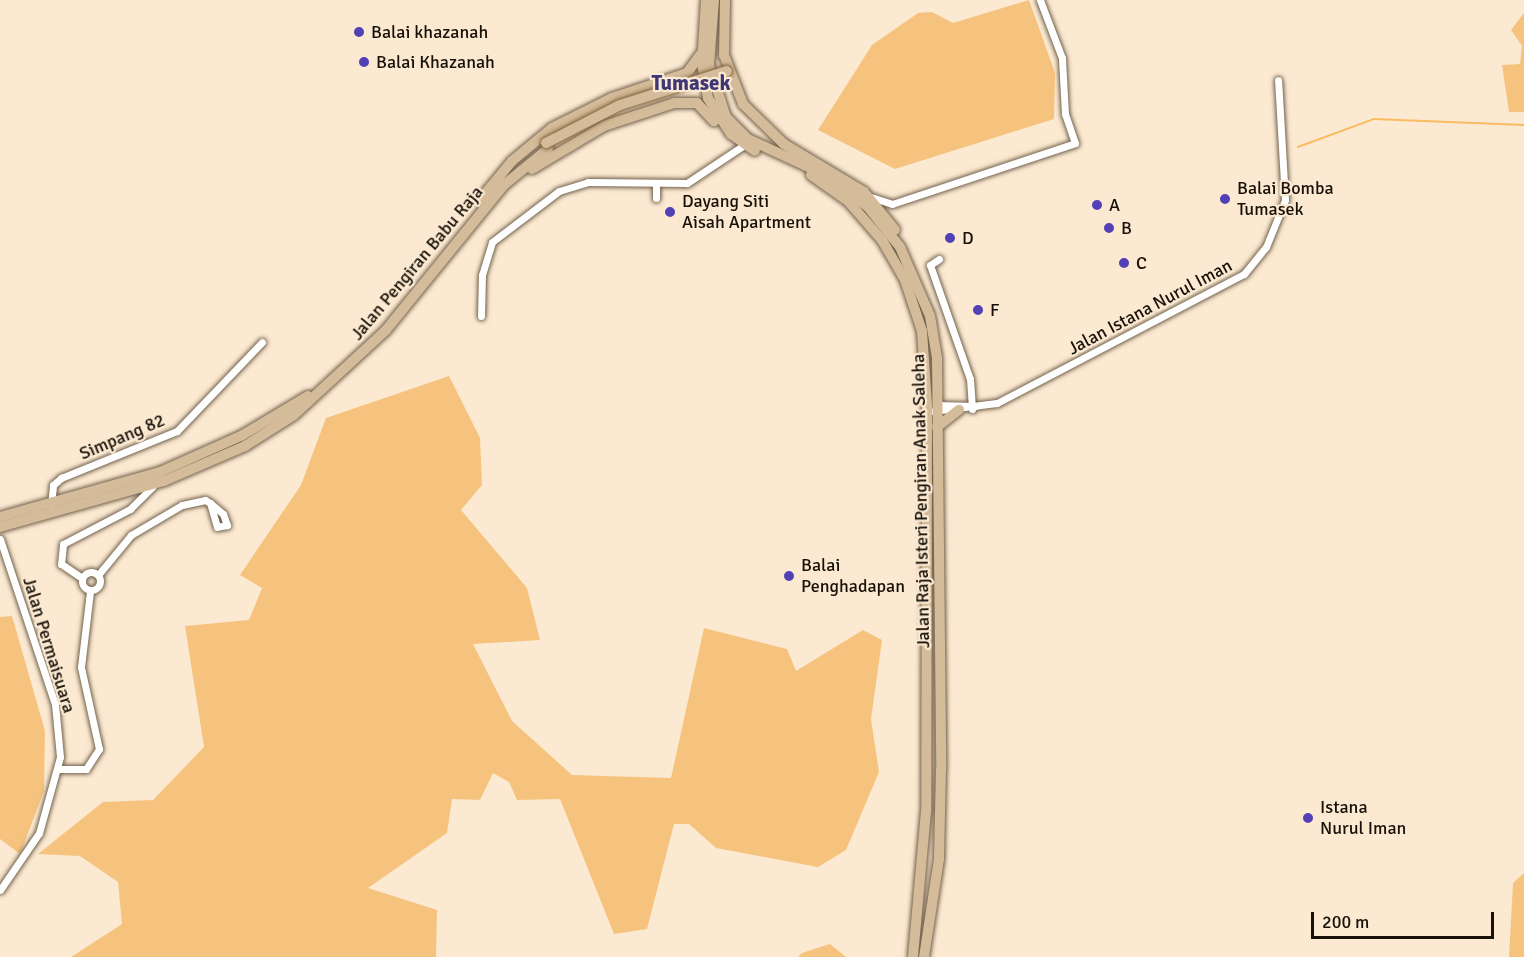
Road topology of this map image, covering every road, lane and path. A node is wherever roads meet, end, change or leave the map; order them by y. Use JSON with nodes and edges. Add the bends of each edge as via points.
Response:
{"nodes":[{"id":1,"x":706,"y":0,"type":"edge"},
{"id":2,"x":714,"y":0,"type":"edge"},
{"id":3,"x":725,"y":0,"type":"edge"},
{"id":4,"x":1040,"y":0,"type":"edge"},
{"id":5,"x":702,"y":53,"type":"junction"},
{"id":6,"x":729,"y":75,"type":"junction"},
{"id":7,"x":671,"y":79,"type":"junction"},
{"id":8,"x":1278,"y":80,"type":"dead end"},
{"id":9,"x":674,"y":103,"type":"junction"},
{"id":10,"x":731,"y":134,"type":"junction"},
{"id":11,"x":744,"y":145,"type":"junction"},
{"id":12,"x":656,"y":187,"type":"junction"},
{"id":13,"x":865,"y":193,"type":"junction"},
{"id":14,"x":656,"y":198,"type":"dead end"},
{"id":15,"x":483,"y":202,"type":"junction"},
{"id":16,"x":892,"y":204,"type":"junction"},
{"id":17,"x":885,"y":215,"type":"junction"},
{"id":18,"x":939,"y":259,"type":"dead end"},
{"id":19,"x":909,"y":263,"type":"junction"},
{"id":20,"x":481,"y":316,"type":"dead end"},
{"id":21,"x":262,"y":342,"type":"dead end"},
{"id":22,"x":935,"y":407,"type":"junction"},
{"id":23,"x":972,"y":407,"type":"junction"},
{"id":24,"x":959,"y":410,"type":"junction"},
{"id":25,"x":937,"y":427,"type":"junction"},
{"id":26,"x":160,"y":482,"type":"junction"},
{"id":27,"x":123,"y":495,"type":"junction"},
{"id":28,"x":210,"y":502,"type":"dead end"},
{"id":29,"x":137,"y":503,"type":"junction"},
{"id":30,"x":51,"y":505,"type":"junction"},
{"id":31,"x":0,"y":518,"type":"edge"},
{"id":32,"x":0,"y":527,"type":"edge"},
{"id":33,"x":0,"y":539,"type":"edge"},
{"id":34,"x":98,"y":575,"type":"junction"},
{"id":35,"x":82,"y":578,"type":"junction"},
{"id":36,"x":90,"y":591,"type":"junction"},
{"id":37,"x":60,"y":768,"type":"junction"},
{"id":38,"x":0,"y":890,"type":"edge"},
{"id":39,"x":913,"y":957,"type":"edge"},
{"id":40,"x":924,"y":957,"type":"edge"}],
"edges":[{"from":1,"to":5,"type":"main road","name":"Jalan Raja Isteri Pengiran Anak Saleha"},
{"from":2,"to":19,"type":"main road","name":"Jalan Raja Isteri Pengiran Anak Saleha","via":[[709,65],[726,117],[748,139],[828,177],[855,196]]},
{"from":3,"to":6,"type":"main road"},
{"from":4,"to":16,"type":"street","via":[[1062,58],[1065,114],[1075,143]]},
{"from":5,"to":7,"type":"main road","via":[[692,69]]},
{"from":5,"to":10,"type":"main road","name":"Jalan Raja Isteri Pengiran Anak Saleha","via":[[708,98]]},
{"from":6,"to":13,"type":"main road","via":[[766,130]]},
{"from":6,"to":15,"type":"main road","name":"Jalan Pengiran Babu Raja","bridge":true,"via":[[620,105],[547,146]]},
{"from":7,"to":9,"type":"main road","via":[[685,76],[694,85],[689,96]]},
{"from":7,"to":15,"type":"main road","via":[[612,98],[552,128],[512,161]]},
{"from":8,"to":23,"type":"street","name":"Jalan Istana Nurul Iman","via":[[1285,200],[1274,231],[1253,265],[1223,287],[981,408]]},
{"from":9,"to":10,"type":"main road","via":[[698,103]]},
{"from":9,"to":15,"type":"main road","via":[[582,138]]},
{"from":10,"to":11,"type":"main road","name":"Jalan Raja Isteri Pengiran Anak Saleha"},
{"from":11,"to":12,"type":"street","via":[[700,177]]},
{"from":11,"to":22,"type":"main road","name":"Jalan Raja Isteri Pengiran Anak Saleha","via":[[828,185],[886,246],[905,280],[922,331]]},
{"from":12,"to":14,"type":"street"},
{"from":12,"to":20,"type":"street","via":[[573,185],[518,219],[492,242],[486,256]]},
{"from":13,"to":16,"type":"street"},
{"from":13,"to":17,"type":"main road"},
{"from":15,"to":26,"type":"main road","name":"Jalan Pengiran Babu Raja","via":[[399,314],[330,385],[245,446]]},
{"from":15,"to":30,"type":"main road","name":"Jalan Pengiran Babu Raja","via":[[383,327],[310,395],[199,456]]},
{"from":16,"to":17,"type":"street"},
{"from":17,"to":19,"type":"main road"},
{"from":18,"to":23,"type":"street","via":[[930,265],[970,380]]},
{"from":19,"to":22,"type":"main road","name":"Jalan Raja Isteri Pengiran Anak Saleha","via":[[930,316]]},
{"from":21,"to":30,"type":"street","name":"Simpang 82","via":[[177,431],[61,478],[53,485]]},
{"from":22,"to":23,"type":"street","name":"Jalan Istana Nurul Iman"},
{"from":22,"to":24,"type":"street","name":"Jalan Istana Nurul Iman"},
{"from":22,"to":25,"type":"main road","name":"Jalan Raja Isteri Pengiran Anak Saleha"},
{"from":22,"to":39,"type":"main road","name":"Jalan Raja Isteri Pengiran Anak Saleha","via":[[925,864]]},
{"from":23,"to":24,"type":"street","name":"Jalan Istana Nurul Iman"},
{"from":24,"to":25,"type":"main road"},
{"from":25,"to":40,"type":"main road","name":"Jalan Raja Isteri Pengiran Anak Saleha","via":[[940,837]]},
{"from":26,"to":27,"type":"main road","name":"Jalan Pengiran Babu Raja"},
{"from":26,"to":29,"type":"street"},
{"from":27,"to":29,"type":"street"},
{"from":27,"to":32,"type":"main road","name":"Jalan Pengiran Babu Raja"},
{"from":28,"to":34,"type":"street","via":[[192,502],[154,518],[131,535]]},
{"from":29,"to":35,"type":"street","via":[[63,544],[61,564]]},
{"from":30,"to":31,"type":"main road","name":"Jalan Pengiran Babu Raja"},
{"from":31,"to":32,"type":"main road","name":"Jalan Pengiran Babu Raja"},
{"from":33,"to":37,"type":"street","name":"Jalan Permaisuara","via":[[55,704]]},
{"from":34,"to":35,"type":"street","via":[[89,572]]},
{"from":34,"to":36,"type":"street","via":[[100,586]]},
{"from":35,"to":36,"type":"street"},
{"from":36,"to":37,"type":"street","via":[[81,667],[99,749],[86,769]]},
{"from":37,"to":38,"type":"street","name":"Jalan Permaisuara","via":[[39,833]]}]}
